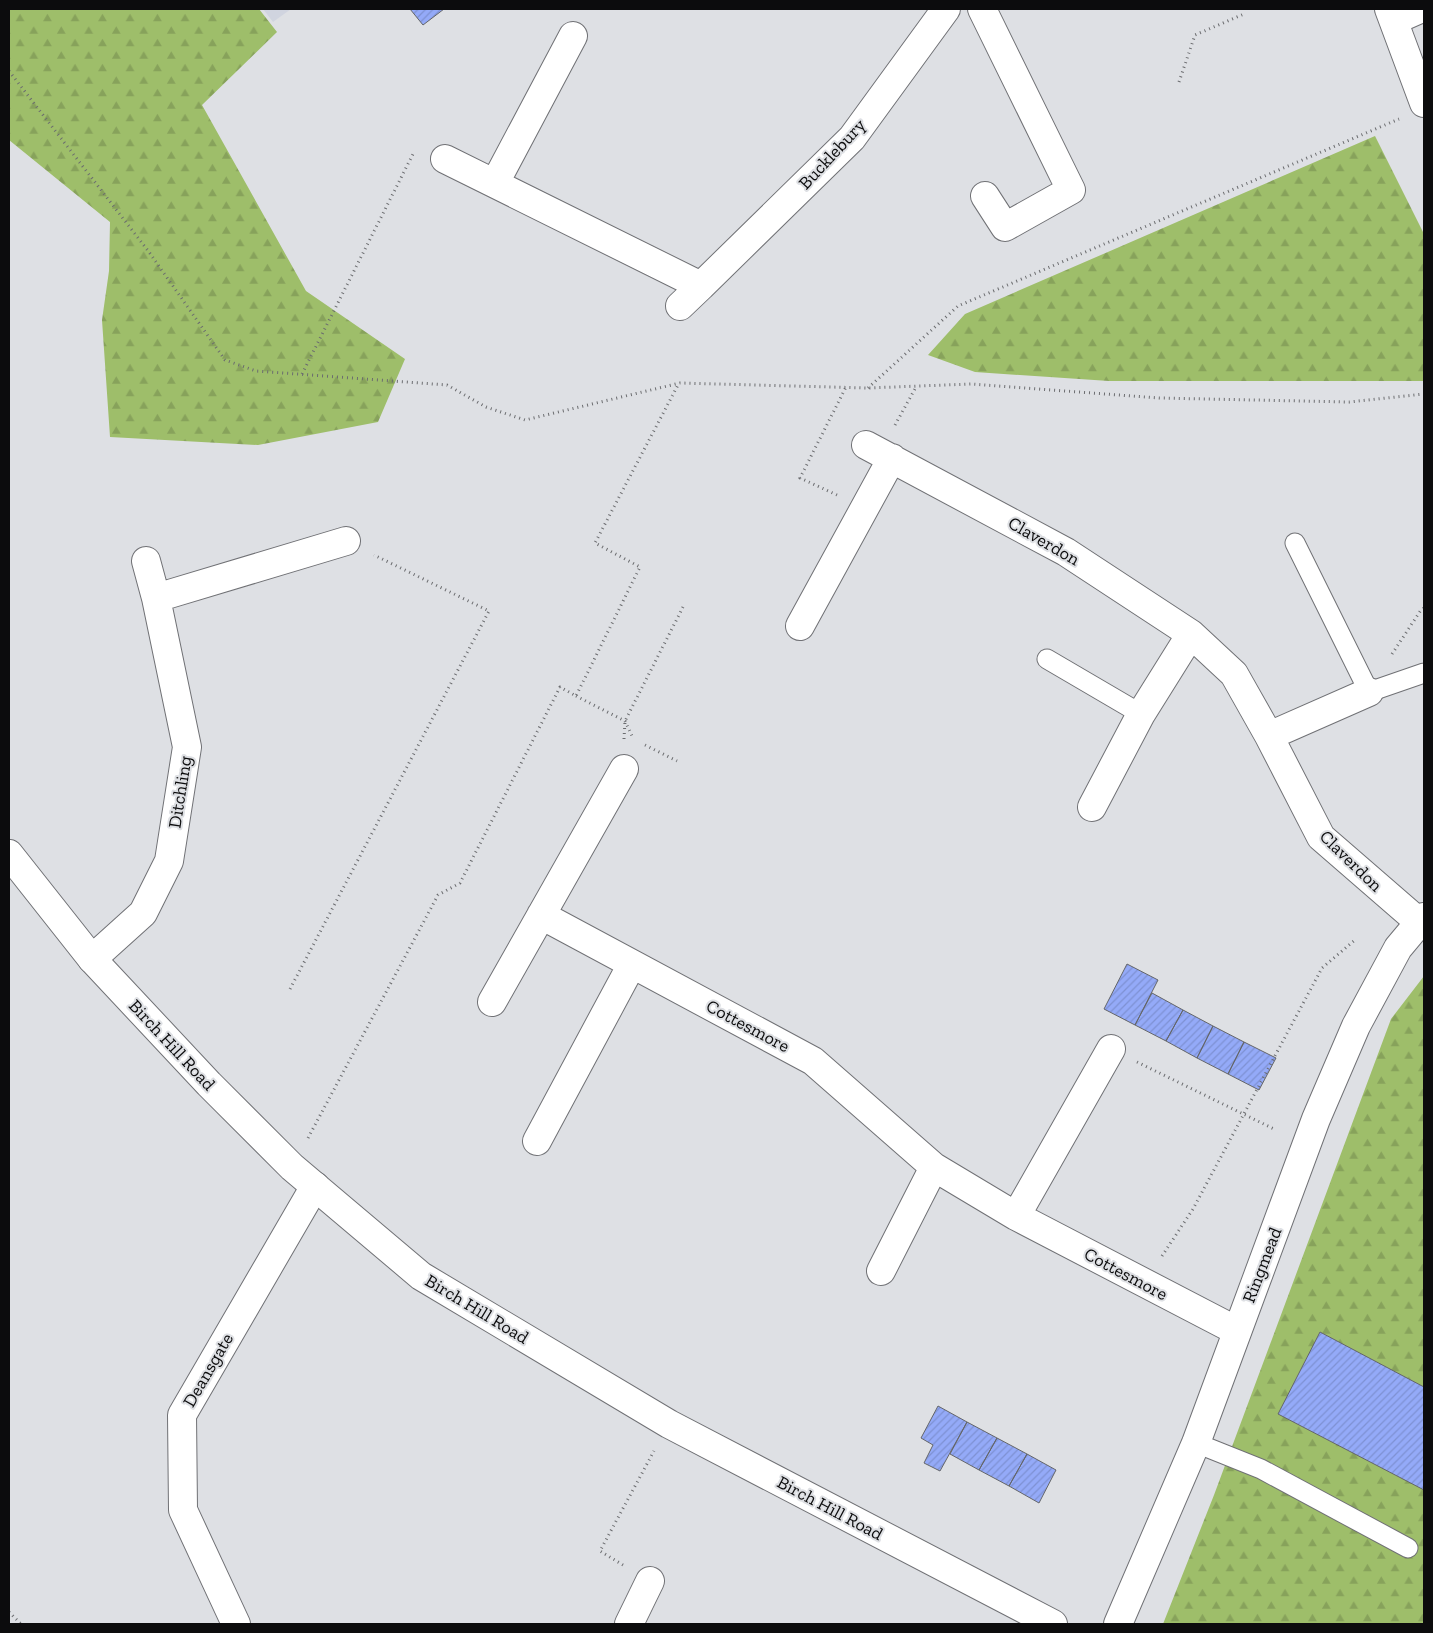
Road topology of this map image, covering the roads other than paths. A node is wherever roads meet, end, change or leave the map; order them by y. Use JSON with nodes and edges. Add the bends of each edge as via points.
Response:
{"nodes":[{"id":1,"x":946,"y":9,"type":"edge"},
{"id":2,"x":982,"y":9,"type":"edge"},
{"id":3,"x":1420,"y":9,"type":"edge"},
{"id":4,"x":1392,"y":14,"type":"edge"},
{"id":5,"x":573,"y":36,"type":"dead end"},
{"id":6,"x":1424,"y":103,"type":"edge"},
{"id":7,"x":445,"y":159,"type":"road end"},
{"id":8,"x":495,"y":183,"type":"junction"},
{"id":9,"x":985,"y":196,"type":"dead end"},
{"id":10,"x":701,"y":286,"type":"junction"},
{"id":11,"x":680,"y":306,"type":"dead end"},
{"id":12,"x":346,"y":541,"type":"road end"},
{"id":13,"x":1295,"y":543,"type":"dead end"},
{"id":14,"x":146,"y":561,"type":"dead end"},
{"id":15,"x":156,"y":598,"type":"junction"},
{"id":16,"x":800,"y":626,"type":"dead end"},
{"id":17,"x":1191,"y":634,"type":"junction"},
{"id":18,"x":1047,"y":659,"type":"dead end"},
{"id":19,"x":1424,"y":673,"type":"edge"},
{"id":20,"x":1369,"y":692,"type":"junction"},
{"id":21,"x":1141,"y":714,"type":"junction"},
{"id":22,"x":1269,"y":736,"type":"junction"},
{"id":23,"x":624,"y":769,"type":"road end"},
{"id":24,"x":1092,"y":807,"type":"dead end"},
{"id":25,"x":9,"y":854,"type":"edge"},
{"id":26,"x":541,"y":915,"type":"junction"},
{"id":27,"x":1422,"y":920,"type":"edge"},
{"id":28,"x":92,"y":959,"type":"junction"},
{"id":29,"x":632,"y":964,"type":"junction"},
{"id":30,"x":492,"y":1002,"type":"dead end"},
{"id":31,"x":1111,"y":1050,"type":"road end"},
{"id":32,"x":537,"y":1141,"type":"dead end"},
{"id":33,"x":934,"y":1167,"type":"junction"},
{"id":34,"x":315,"y":1186,"type":"junction"},
{"id":35,"x":1016,"y":1216,"type":"junction"},
{"id":36,"x":881,"y":1271,"type":"dead end"},
{"id":37,"x":1237,"y":1331,"type":"junction"},
{"id":38,"x":1196,"y":1443,"type":"junction"},
{"id":39,"x":1408,"y":1548,"type":"dead end"},
{"id":40,"x":650,"y":1580,"type":"road end"},
{"id":41,"x":236,"y":1624,"type":"edge"},
{"id":42,"x":629,"y":1624,"type":"edge"},
{"id":43,"x":1052,"y":1624,"type":"edge"},
{"id":44,"x":1118,"y":1624,"type":"edge"}],
"edges":[{"from":1,"to":10,"type":"street","name":"Bucklebury","via":[[852,138]]},
{"from":2,"to":9,"type":"street","via":[[1071,190],[1005,227]]},
{"from":3,"to":4,"type":"street"},
{"from":4,"to":6,"type":"street"},
{"from":5,"to":8,"type":"street"},
{"from":7,"to":8,"type":"street"},
{"from":8,"to":10,"type":"street"},
{"from":10,"to":11,"type":"street","name":"Bucklebury"},
{"from":12,"to":15,"type":"street"},
{"from":13,"to":20,"type":"lane"},
{"from":14,"to":15,"type":"street","name":"Ditchling"},
{"from":15,"to":28,"type":"street","name":"Ditchling","via":[[187,747],[169,861],[143,913]]},
{"from":16,"to":17,"type":"street","name":"Claverdon","via":[[864,508],[879,452],[1066,552]]},
{"from":17,"to":21,"type":"street"},
{"from":17,"to":22,"type":"street","name":"Claverdon","via":[[1234,674]]},
{"from":18,"to":21,"type":"lane"},
{"from":19,"to":20,"type":"lane"},
{"from":20,"to":22,"type":"street"},
{"from":21,"to":24,"type":"street"},
{"from":22,"to":27,"type":"street","name":"Claverdon","via":[[1320,837]]},
{"from":23,"to":26,"type":"street"},
{"from":25,"to":28,"type":"street","name":"Birch Hill Road"},
{"from":26,"to":29,"type":"street","name":"Cottesmore"},
{"from":26,"to":30,"type":"street"},
{"from":27,"to":37,"type":"street","name":"Ringmead","via":[[1398,948],[1356,1026],[1316,1119]]},
{"from":28,"to":34,"type":"street","name":"Birch Hill Road","via":[[208,1084]]},
{"from":29,"to":32,"type":"street"},
{"from":29,"to":33,"type":"street","name":"Cottesmore","via":[[813,1061]]},
{"from":31,"to":35,"type":"street"},
{"from":33,"to":35,"type":"street","name":"Cottesmore"},
{"from":33,"to":36,"type":"street"},
{"from":34,"to":41,"type":"street","name":"Deansgate","via":[[182,1415],[183,1510]]},
{"from":34,"to":43,"type":"street","name":"Birch Hill Road","via":[[421,1276],[668,1424]]},
{"from":35,"to":37,"type":"street","name":"Cottesmore"},
{"from":37,"to":38,"type":"street","name":"Ringmead"},
{"from":38,"to":39,"type":"lane","via":[[1261,1469]]},
{"from":38,"to":44,"type":"street","name":"Ringmead"},
{"from":40,"to":42,"type":"street"}]}
